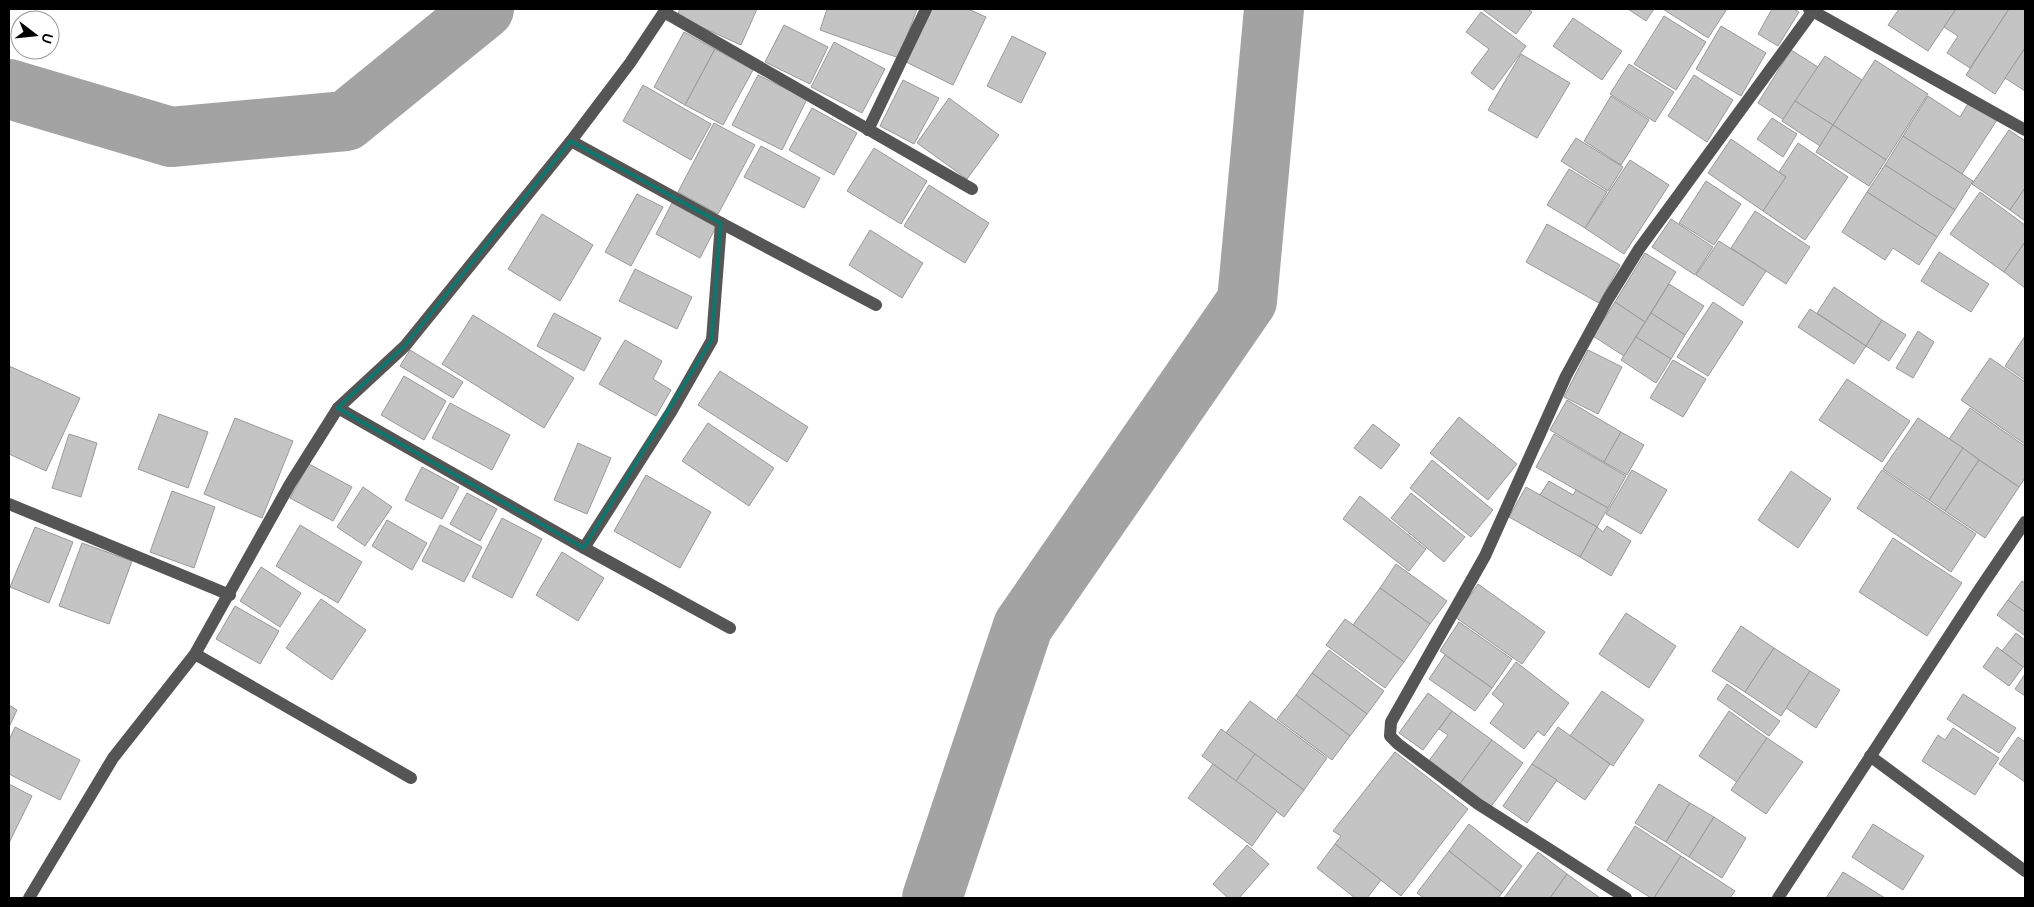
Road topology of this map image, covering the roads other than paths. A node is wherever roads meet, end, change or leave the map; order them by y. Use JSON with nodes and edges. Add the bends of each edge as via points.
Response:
{"nodes":[{"id":1,"x":926,"y":9,"type":"edge"},
{"id":2,"x":1810,"y":10,"type":"edge"},
{"id":3,"x":665,"y":11,"type":"edge"},
{"id":4,"x":868,"y":130,"type":"junction"},
{"id":5,"x":2025,"y":130,"type":"edge"},
{"id":6,"x":571,"y":141,"type":"junction"},
{"id":7,"x":972,"y":190,"type":"dead end"},
{"id":8,"x":721,"y":223,"type":"junction"},
{"id":9,"x":876,"y":305,"type":"dead end"},
{"id":10,"x":338,"y":408,"type":"junction"},
{"id":11,"x":9,"y":504,"type":"edge"},
{"id":12,"x":2025,"y":522,"type":"edge"},
{"id":13,"x":584,"y":548,"type":"junction"},
{"id":14,"x":230,"y":595,"type":"junction"},
{"id":15,"x":730,"y":628,"type":"dead end"},
{"id":16,"x":196,"y":654,"type":"junction"},
{"id":17,"x":1870,"y":756,"type":"junction"},
{"id":18,"x":411,"y":778,"type":"dead end"},
{"id":19,"x":2025,"y":871,"type":"edge"},
{"id":20,"x":29,"y":898,"type":"edge"},
{"id":21,"x":1626,"y":898,"type":"edge"},
{"id":22,"x":1778,"y":898,"type":"edge"}],
"edges":[{"from":1,"to":4,"type":"street"},
{"from":2,"to":5,"type":"street"},
{"from":2,"to":21,"type":"street","via":[[1639,249],[1608,299],[1566,376],[1485,556],[1391,722],[1390,736],[1398,744],[1478,804]]},
{"from":3,"to":4,"type":"street"},
{"from":3,"to":6,"type":"street"},
{"from":4,"to":7,"type":"street"},
{"from":6,"to":8,"type":"street"},
{"from":6,"to":10,"type":"street","via":[[405,346]]},
{"from":8,"to":9,"type":"street"},
{"from":8,"to":13,"type":"street","via":[[712,340],[671,412]]},
{"from":10,"to":13,"type":"street"},
{"from":10,"to":14,"type":"street","via":[[290,484]]},
{"from":11,"to":14,"type":"street"},
{"from":12,"to":17,"type":"street"},
{"from":13,"to":15,"type":"street"},
{"from":14,"to":16,"type":"street"},
{"from":16,"to":18,"type":"street"},
{"from":16,"to":20,"type":"street","via":[[113,758]]},
{"from":17,"to":19,"type":"street"},
{"from":17,"to":22,"type":"street"}]}
